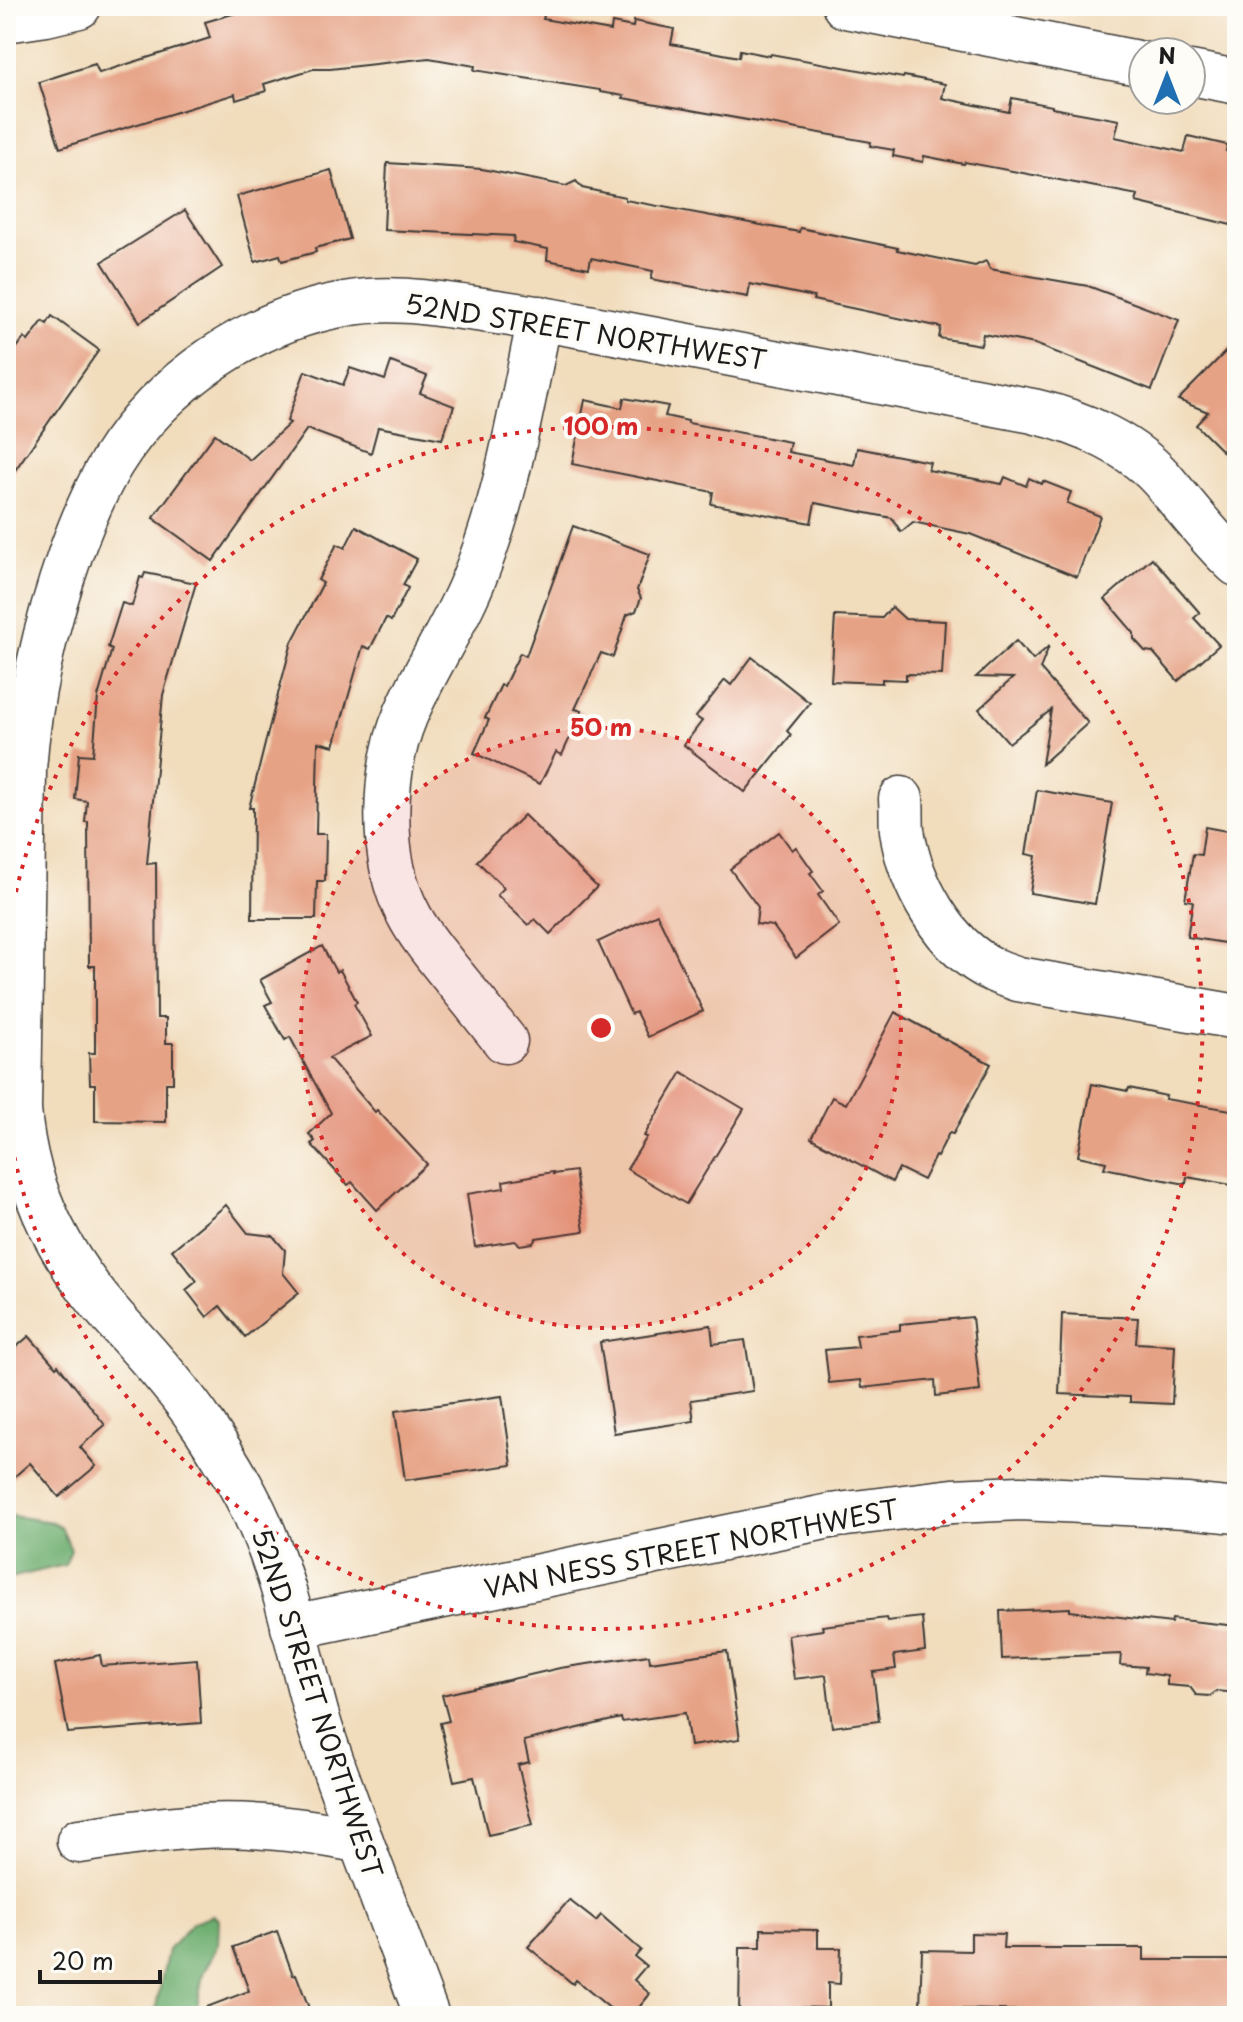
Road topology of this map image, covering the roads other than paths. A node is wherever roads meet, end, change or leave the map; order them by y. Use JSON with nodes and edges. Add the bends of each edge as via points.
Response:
{"nodes":[{"id":1,"x":79,"y":6,"type":"edge"},
{"id":2,"x":845,"y":6,"type":"edge"},
{"id":3,"x":6,"y":20,"type":"edge"},
{"id":4,"x":1127,"y":61,"type":"edge"},
{"id":5,"x":1207,"y":76,"type":"edge"},
{"id":6,"x":1237,"y":82,"type":"edge"},
{"id":7,"x":540,"y":318,"type":"junction"},
{"id":8,"x":1237,"y":564,"type":"edge"},
{"id":9,"x":901,"y":799,"type":"dead end"},
{"id":10,"x":1237,"y":1017,"type":"edge"},
{"id":11,"x":505,"y":1041,"type":"dead end"},
{"id":12,"x":1237,"y":1511,"type":"edge"},
{"id":13,"x":293,"y":1627,"type":"junction"},
{"id":14,"x":79,"y":1841,"type":"dead end"},
{"id":15,"x":361,"y":1841,"type":"junction"},
{"id":16,"x":427,"y":2016,"type":"edge"}],
"edges":[{"from":1,"to":3,"type":"street"},
{"from":2,"to":4,"type":"street"},
{"from":5,"to":6,"type":"street"},
{"from":7,"to":8,"type":"street","name":"52ND STREET NORTHWEST","via":[[1033,411],[1077,424],[1143,462]]},
{"from":7,"to":11,"type":"street","via":[[488,542],[472,585],[404,717],[387,802],[391,859],[407,913]]},
{"from":7,"to":13,"type":"street","name":"52ND STREET NORTHWEST","via":[[417,300],[344,304],[271,326],[203,365],[136,428],[105,474],[59,586],[33,690],[24,770],[19,1110],[27,1164],[39,1203],[80,1275],[173,1383],[231,1471],[267,1542]]},
{"from":9,"to":10,"type":"street","via":[[902,829],[918,886],[948,933],[992,970]]},
{"from":12,"to":13,"type":"street","name":"VAN NESS STREET NORTHWEST","via":[[1021,1498],[905,1506],[830,1516]]},
{"from":13,"to":15,"type":"street","name":"52ND STREET NORTHWEST","via":[[318,1721]]},
{"from":14,"to":15,"type":"street","via":[[205,1825],[262,1826]]},
{"from":15,"to":16,"type":"street","name":"52ND STREET NORTHWEST"}]}
